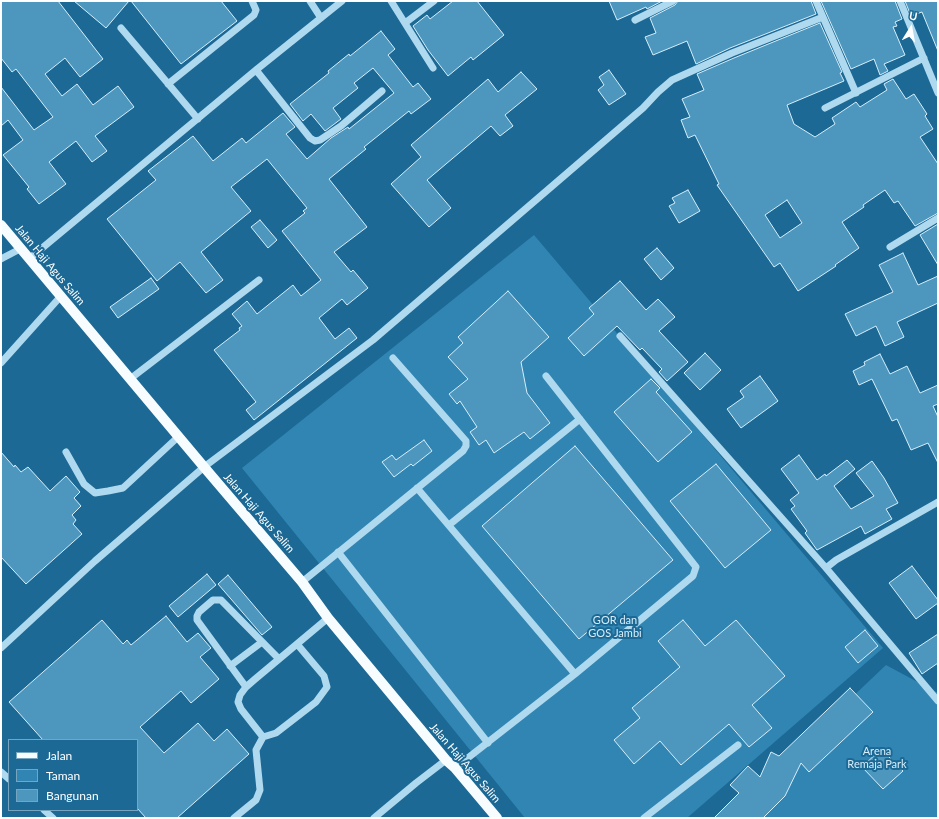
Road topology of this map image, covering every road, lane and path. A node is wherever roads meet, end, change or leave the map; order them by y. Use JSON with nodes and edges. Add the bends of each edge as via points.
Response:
{"nodes":[{"id":1,"x":252,"y":1,"type":"edge"},
{"id":2,"x":310,"y":1,"type":"edge"},
{"id":3,"x":342,"y":1,"type":"edge"},
{"id":4,"x":391,"y":1,"type":"edge"},
{"id":5,"x":434,"y":1,"type":"edge"},
{"id":6,"x":671,"y":1,"type":"edge"},
{"id":7,"x":816,"y":1,"type":"edge"},
{"id":8,"x":900,"y":1,"type":"edge"},
{"id":9,"x":823,"y":17,"type":"junction"},
{"id":10,"x":321,"y":18,"type":"junction"},
{"id":11,"x":635,"y":20,"type":"dead end"},
{"id":12,"x":405,"y":23,"type":"junction"},
{"id":13,"x":121,"y":28,"type":"dead end"},
{"id":14,"x":924,"y":58,"type":"junction"},
{"id":15,"x":433,"y":68,"type":"dead end"},
{"id":16,"x":256,"y":70,"type":"junction"},
{"id":17,"x":168,"y":84,"type":"junction"},
{"id":18,"x":382,"y":91,"type":"dead end"},
{"id":19,"x":856,"y":93,"type":"junction"},
{"id":20,"x":938,"y":93,"type":"edge"},
{"id":21,"x":825,"y":108,"type":"dead end"},
{"id":22,"x":198,"y":119,"type":"junction"},
{"id":23,"x":938,"y":218,"type":"edge"},
{"id":24,"x":1,"y":225,"type":"edge"},
{"id":25,"x":890,"y":247,"type":"dead end"},
{"id":26,"x":20,"y":249,"type":"junction"},
{"id":27,"x":1,"y":259,"type":"edge"},
{"id":28,"x":29,"y":259,"type":"junction"},
{"id":29,"x":259,"y":280,"type":"dead end"},
{"id":30,"x":61,"y":296,"type":"junction"},
{"id":31,"x":620,"y":336,"type":"dead end"},
{"id":32,"x":394,"y":358,"type":"dead end"},
{"id":33,"x":1,"y":363,"type":"edge"},
{"id":34,"x":546,"y":376,"type":"dead end"},
{"id":35,"x":130,"y":379,"type":"junction"},
{"id":36,"x":580,"y":419,"type":"junction"},
{"id":37,"x":178,"y":437,"type":"junction"},
{"id":38,"x":66,"y":452,"type":"dead end"},
{"id":39,"x":204,"y":467,"type":"junction"},
{"id":40,"x":417,"y":488,"type":"junction"},
{"id":41,"x":938,"y":502,"type":"edge"},
{"id":42,"x":449,"y":525,"type":"junction"},
{"id":43,"x":338,"y":552,"type":"junction"},
{"id":44,"x":826,"y":568,"type":"junction"},
{"id":45,"x":302,"y":582,"type":"junction"},
{"id":46,"x":328,"y":618,"type":"junction"},
{"id":47,"x":262,"y":642,"type":"junction"},
{"id":48,"x":297,"y":644,"type":"junction"},
{"id":49,"x":1,"y":648,"type":"edge"},
{"id":50,"x":279,"y":659,"type":"junction"},
{"id":51,"x":230,"y":666,"type":"junction"},
{"id":52,"x":575,"y":674,"type":"junction"},
{"id":53,"x":246,"y":687,"type":"junction"},
{"id":54,"x":938,"y":701,"type":"edge"},
{"id":55,"x":264,"y":737,"type":"junction"},
{"id":56,"x":488,"y":743,"type":"junction"},
{"id":57,"x":738,"y":745,"type":"dead end"},
{"id":58,"x":446,"y":760,"type":"junction"},
{"id":59,"x":455,"y":768,"type":"junction"},
{"id":60,"x":45,"y":811,"type":"edge"},
{"id":61,"x":53,"y":818,"type":"edge"},
{"id":62,"x":234,"y":818,"type":"edge"},
{"id":63,"x":374,"y":818,"type":"edge"},
{"id":64,"x":497,"y":818,"type":"edge"},
{"id":65,"x":644,"y":818,"type":"edge"}],
"edges":[{"from":1,"to":17,"type":"street","via":[[256,10],[254,15]]},
{"from":2,"to":10,"type":"street"},
{"from":3,"to":10,"type":"street"},
{"from":4,"to":12,"type":"street"},
{"from":5,"to":12,"type":"street"},
{"from":6,"to":11,"type":"street"},
{"from":7,"to":9,"type":"street"},
{"from":8,"to":14,"type":"street"},
{"from":9,"to":19,"type":"street"},
{"from":9,"to":39,"type":"street","via":[[672,80],[643,108],[373,340]]},
{"from":10,"to":16,"type":"street"},
{"from":12,"to":15,"type":"street"},
{"from":13,"to":17,"type":"street"},
{"from":14,"to":19,"type":"street"},
{"from":14,"to":20,"type":"street"},
{"from":16,"to":18,"type":"street","via":[[315,141],[341,126]]},
{"from":16,"to":22,"type":"street"},
{"from":17,"to":22,"type":"street"},
{"from":19,"to":21,"type":"street"},
{"from":22,"to":28,"type":"street"},
{"from":23,"to":25,"type":"street"},
{"from":24,"to":26,"type":"main road","name":"Jalan Haji Agus Salim"},
{"from":26,"to":27,"type":"street"},
{"from":26,"to":28,"type":"main road","name":"Jalan Haji Agus Salim"},
{"from":28,"to":30,"type":"main road","name":"Jalan Haji Agus Salim"},
{"from":29,"to":35,"type":"street"},
{"from":30,"to":33,"type":"street"},
{"from":30,"to":35,"type":"main road","name":"Jalan Haji Agus Salim"},
{"from":31,"to":44,"type":"street"},
{"from":32,"to":40,"type":"street","via":[[466,442],[463,451]]},
{"from":34,"to":36,"type":"street"},
{"from":35,"to":37,"type":"main road","name":"Jalan Haji Agus Salim"},
{"from":36,"to":42,"type":"street"},
{"from":36,"to":52,"type":"street","via":[[696,567],[693,576]]},
{"from":37,"to":38,"type":"street","via":[[123,488],[95,493],[84,484]]},
{"from":37,"to":39,"type":"main road","name":"Jalan Haji Agus Salim"},
{"from":39,"to":45,"type":"main road","name":"Jalan Haji Agus Salim"},
{"from":39,"to":49,"type":"street","via":[[95,560]]},
{"from":40,"to":42,"type":"street"},
{"from":40,"to":43,"type":"street"},
{"from":41,"to":44,"type":"street"},
{"from":42,"to":52,"type":"street"},
{"from":43,"to":45,"type":"street"},
{"from":43,"to":56,"type":"street"},
{"from":44,"to":54,"type":"street"},
{"from":45,"to":46,"type":"main road","name":"Jalan Haji Agus Salim"},
{"from":46,"to":48,"type":"street"},
{"from":46,"to":58,"type":"main road","name":"Jalan Haji Agus Salim"},
{"from":47,"to":50,"type":"street"},
{"from":47,"to":51,"type":"street"},
{"from":47,"to":51,"type":"street","via":[[221,600],[213,600],[199,612],[198,620]]},
{"from":48,"to":50,"type":"street"},
{"from":48,"to":55,"type":"street","via":[[324,676],[327,687],[316,702],[276,733]]},
{"from":50,"to":53,"type":"street"},
{"from":51,"to":53,"type":"street"},
{"from":52,"to":56,"type":"street"},
{"from":53,"to":55,"type":"street","via":[[238,702]]},
{"from":55,"to":62,"type":"street","via":[[256,750],[260,790],[256,800]]},
{"from":56,"to":59,"type":"street"},
{"from":57,"to":65,"type":"street"},
{"from":58,"to":59,"type":"main road","name":"Jalan Haji Agus Salim"},
{"from":58,"to":63,"type":"street"},
{"from":59,"to":64,"type":"main road","name":"Jalan Haji Agus Salim"},
{"from":60,"to":61,"type":"street"}]}
